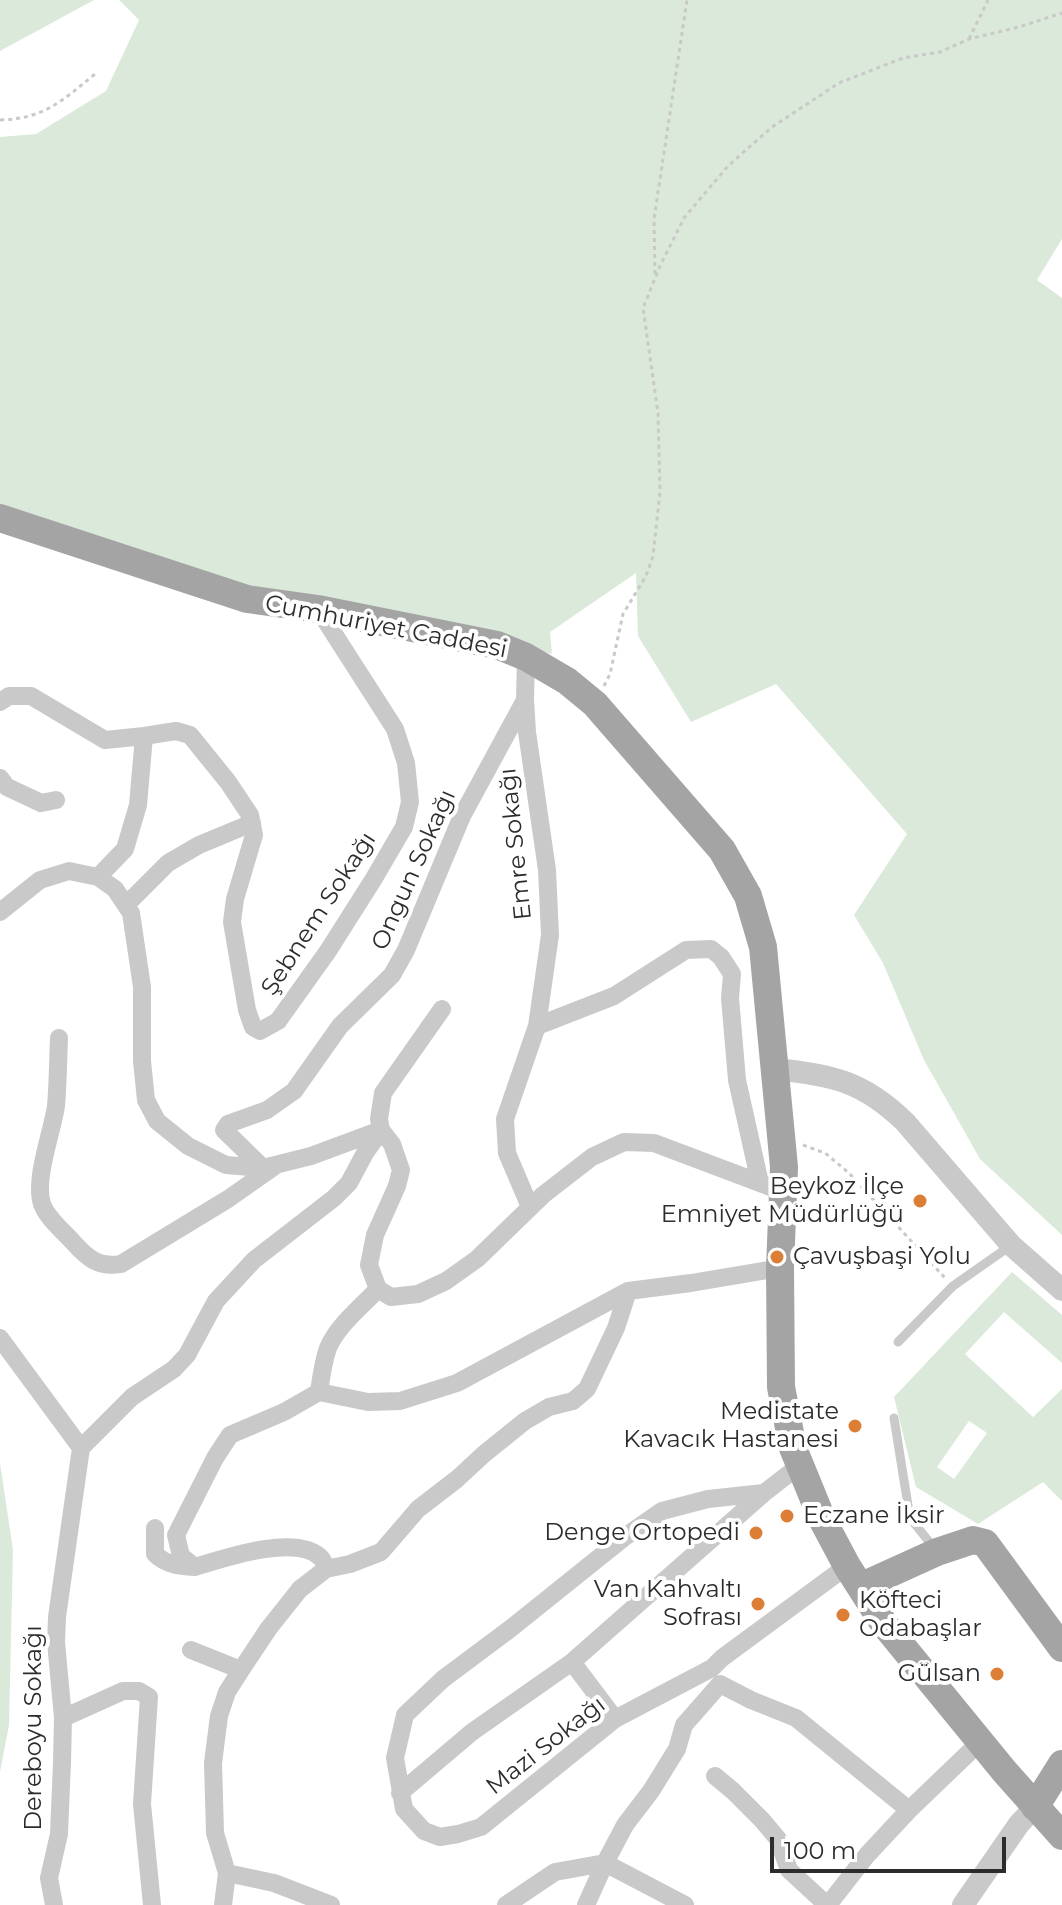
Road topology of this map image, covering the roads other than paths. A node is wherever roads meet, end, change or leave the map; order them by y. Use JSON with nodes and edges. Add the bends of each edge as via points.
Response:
{"nodes":[{"id":1,"x":0,"y":518,"type":"edge"},
{"id":2,"x":318,"y":609,"type":"junction"},
{"id":3,"x":526,"y":657,"type":"junction"},
{"id":4,"x":525,"y":700,"type":"junction"},
{"id":5,"x":0,"y":702,"type":"edge"},
{"id":6,"x":144,"y":736,"type":"junction"},
{"id":7,"x":0,"y":778,"type":"edge"},
{"id":8,"x":56,"y":800,"type":"dead end"},
{"id":9,"x":252,"y":823,"type":"junction"},
{"id":10,"x":98,"y":877,"type":"junction"},
{"id":11,"x":126,"y":905,"type":"junction"},
{"id":12,"x":0,"y":912,"type":"edge"},
{"id":13,"x":442,"y":1009,"type":"dead end"},
{"id":14,"x":537,"y":1026,"type":"junction"},
{"id":15,"x":59,"y":1038,"type":"dead end"},
{"id":16,"x":775,"y":1069,"type":"junction"},
{"id":17,"x":381,"y":1130,"type":"junction"},
{"id":18,"x":270,"y":1166,"type":"junction"},
{"id":19,"x":772,"y":1188,"type":"junction"},
{"id":20,"x":530,"y":1207,"type":"junction"},
{"id":21,"x":1011,"y":1245,"type":"junction"},
{"id":22,"x":780,"y":1268,"type":"junction"},
{"id":23,"x":378,"y":1289,"type":"junction"},
{"id":24,"x":1062,"y":1290,"type":"edge"},
{"id":25,"x":628,"y":1291,"type":"junction"},
{"id":26,"x":0,"y":1338,"type":"edge"},
{"id":27,"x":898,"y":1342,"type":"dead end"},
{"id":28,"x":319,"y":1392,"type":"junction"},
{"id":29,"x":894,"y":1418,"type":"dead end"},
{"id":30,"x":81,"y":1448,"type":"junction"},
{"id":31,"x":800,"y":1465,"type":"junction"},
{"id":32,"x":764,"y":1493,"type":"junction"},
{"id":33,"x":155,"y":1528,"type":"dead end"},
{"id":34,"x":937,"y":1552,"type":"junction"},
{"id":35,"x":195,"y":1567,"type":"junction"},
{"id":36,"x":326,"y":1569,"type":"junction"},
{"id":37,"x":855,"y":1576,"type":"junction"},
{"id":38,"x":1062,"y":1648,"type":"edge"},
{"id":39,"x":191,"y":1650,"type":"dead end"},
{"id":40,"x":572,"y":1662,"type":"junction"},
{"id":41,"x":241,"y":1670,"type":"junction"},
{"id":42,"x":716,"y":1676,"type":"junction"},
{"id":43,"x":63,"y":1718,"type":"junction"},
{"id":44,"x":615,"y":1719,"type":"junction"},
{"id":45,"x":980,"y":1742,"type":"junction"},
{"id":46,"x":1062,"y":1764,"type":"edge"},
{"id":47,"x":715,"y":1776,"type":"dead end"},
{"id":48,"x":400,"y":1793,"type":"junction"},
{"id":49,"x":1035,"y":1807,"type":"junction"},
{"id":50,"x":909,"y":1810,"type":"junction"},
{"id":51,"x":1062,"y":1836,"type":"edge"},
{"id":52,"x":605,"y":1863,"type":"junction"},
{"id":53,"x":227,"y":1873,"type":"junction"},
{"id":54,"x":54,"y":1905,"type":"edge"},
{"id":55,"x":152,"y":1905,"type":"edge"},
{"id":56,"x":223,"y":1905,"type":"edge"},
{"id":57,"x":331,"y":1905,"type":"edge"},
{"id":58,"x":506,"y":1905,"type":"edge"},
{"id":59,"x":586,"y":1905,"type":"edge"},
{"id":60,"x":685,"y":1905,"type":"edge"},
{"id":61,"x":827,"y":1905,"type":"edge"},
{"id":62,"x":963,"y":1905,"type":"edge"}],
"edges":[{"from":1,"to":2,"type":"main road","name":"Cumhuriyet Caddesi","via":[[247,599]]},
{"from":2,"to":3,"type":"main road","name":"Cumhuriyet Caddesi","via":[[497,645]]},
{"from":2,"to":9,"type":"street","name":"Şebnem Sokağı","via":[[395,729],[410,802],[404,827],[328,951],[278,1021],[260,1031],[247,1010],[232,922],[254,835]]},
{"from":3,"to":4,"type":"street","name":"Emre Sokağı"},
{"from":3,"to":16,"type":"main road","name":"Cumhuriyet Caddesi","via":[[595,704],[722,850],[748,896],[763,947]]},
{"from":4,"to":14,"type":"street","name":"Emre Sokağı","via":[[550,935]]},
{"from":4,"to":18,"type":"street","name":"Ongun Sokağı","via":[[462,816],[392,975],[340,1026],[294,1091],[224,1130]]},
{"from":5,"to":6,"type":"street","via":[[9,696],[31,696],[105,740]]},
{"from":6,"to":9,"type":"street","via":[[176,731],[190,735]]},
{"from":6,"to":10,"type":"street","via":[[138,805],[125,849]]},
{"from":7,"to":8,"type":"street","via":[[7,787],[41,803]]},
{"from":9,"to":11,"type":"street","via":[[168,863]]},
{"from":10,"to":11,"type":"street"},
{"from":10,"to":12,"type":"street","via":[[69,871],[40,880]]},
{"from":11,"to":18,"type":"street","via":[[142,987],[142,1061],[151,1111],[188,1146],[226,1165]]},
{"from":13,"to":17,"type":"street","via":[[383,1093]]},
{"from":14,"to":19,"type":"street","via":[[614,996],[686,950],[711,949],[732,974],[737,1080]]},
{"from":14,"to":20,"type":"street","name":"Emre Sokağı","via":[[505,1119],[507,1153]]},
{"from":15,"to":18,"type":"street","via":[[56,1107],[41,1197],[48,1213],[92,1261],[121,1264],[228,1199]]},
{"from":16,"to":19,"type":"main road","name":"Cumhuriyet Caddesi","via":[[782,1145]]},
{"from":16,"to":21,"type":"street","via":[[832,1077],[890,1107]]},
{"from":17,"to":18,"type":"street"},
{"from":17,"to":23,"type":"street","via":[[401,1170],[369,1265]]},
{"from":17,"to":30,"type":"street","via":[[349,1183],[254,1260],[216,1301],[174,1369],[132,1397]]},
{"from":19,"to":20,"type":"street","via":[[654,1143],[624,1142],[592,1157]]},
{"from":19,"to":22,"type":"main road","name":"Cumhuriyet Caddesi"},
{"from":20,"to":23,"type":"street","via":[[446,1281],[418,1294],[391,1297]]},
{"from":21,"to":24,"type":"street"},
{"from":21,"to":27,"type":"lane","via":[[953,1286]]},
{"from":22,"to":25,"type":"street"},
{"from":22,"to":31,"type":"main road","name":"Cumhuriyet Caddesi","via":[[781,1387]]},
{"from":23,"to":28,"type":"street","via":[[329,1348]]},
{"from":25,"to":28,"type":"street","via":[[457,1383],[400,1401],[368,1402]]},
{"from":25,"to":36,"type":"street","via":[[587,1389],[573,1401],[525,1421],[418,1509],[381,1552]]},
{"from":26,"to":30,"type":"street"},
{"from":28,"to":35,"type":"street","via":[[230,1435],[176,1535],[181,1556]]},
{"from":29,"to":34,"type":"lane","via":[[910,1518]]},
{"from":30,"to":43,"type":"street","name":"Dereboyu Sokağı","via":[[57,1617]]},
{"from":31,"to":32,"type":"street"},
{"from":31,"to":37,"type":"main road","name":"Cumhuriyet Caddesi","via":[[822,1519]]},
{"from":32,"to":40,"type":"street"},
{"from":32,"to":48,"type":"street","via":[[662,1511],[443,1679],[405,1715],[395,1758]]},
{"from":33,"to":35,"type":"street","via":[[155,1554],[162,1561]]},
{"from":34,"to":37,"type":"main road"},
{"from":34,"to":38,"type":"main road","via":[[973,1540],[985,1543]]},
{"from":35,"to":36,"type":"street","via":[[294,1546],[323,1559]]},
{"from":36,"to":41,"type":"street","via":[[300,1589]]},
{"from":37,"to":42,"type":"street","name":"Mazi Sokağı","via":[[722,1658]]},
{"from":37,"to":45,"type":"main road","name":"Cumhuriyet Caddesi","via":[[884,1624]]},
{"from":39,"to":41,"type":"street"},
{"from":40,"to":44,"type":"street"},
{"from":40,"to":48,"type":"street","via":[[472,1732]]},
{"from":41,"to":53,"type":"street","via":[[219,1716],[213,1763],[215,1833]]},
{"from":42,"to":44,"type":"street","name":"Mazi Sokağı"},
{"from":42,"to":50,"type":"street","via":[[751,1700],[796,1718]]},
{"from":42,"to":52,"type":"street"},
{"from":43,"to":54,"type":"street","name":"Dereboyu Sokağı","via":[[59,1834],[49,1878]]},
{"from":43,"to":55,"type":"street","via":[[123,1691],[149,1697],[142,1804]]},
{"from":44,"to":48,"type":"street","name":"Mazi Sokağı","via":[[481,1827],[440,1837],[424,1831],[404,1809]]},
{"from":45,"to":49,"type":"main road","name":"Cumhuriyet Caddesi"},
{"from":45,"to":50,"type":"street"},
{"from":46,"to":49,"type":"main road"},
{"from":47,"to":61,"type":"street","via":[[762,1820],[778,1839],[789,1870]]},
{"from":49,"to":51,"type":"main road","name":"Cumhuriyet Caddesi"},
{"from":49,"to":62,"type":"street"},
{"from":50,"to":61,"type":"street"},
{"from":52,"to":58,"type":"street","via":[[555,1872]]},
{"from":52,"to":59,"type":"street"},
{"from":52,"to":60,"type":"street"},
{"from":53,"to":56,"type":"street"},
{"from":53,"to":57,"type":"street","via":[[274,1883]]}]}
